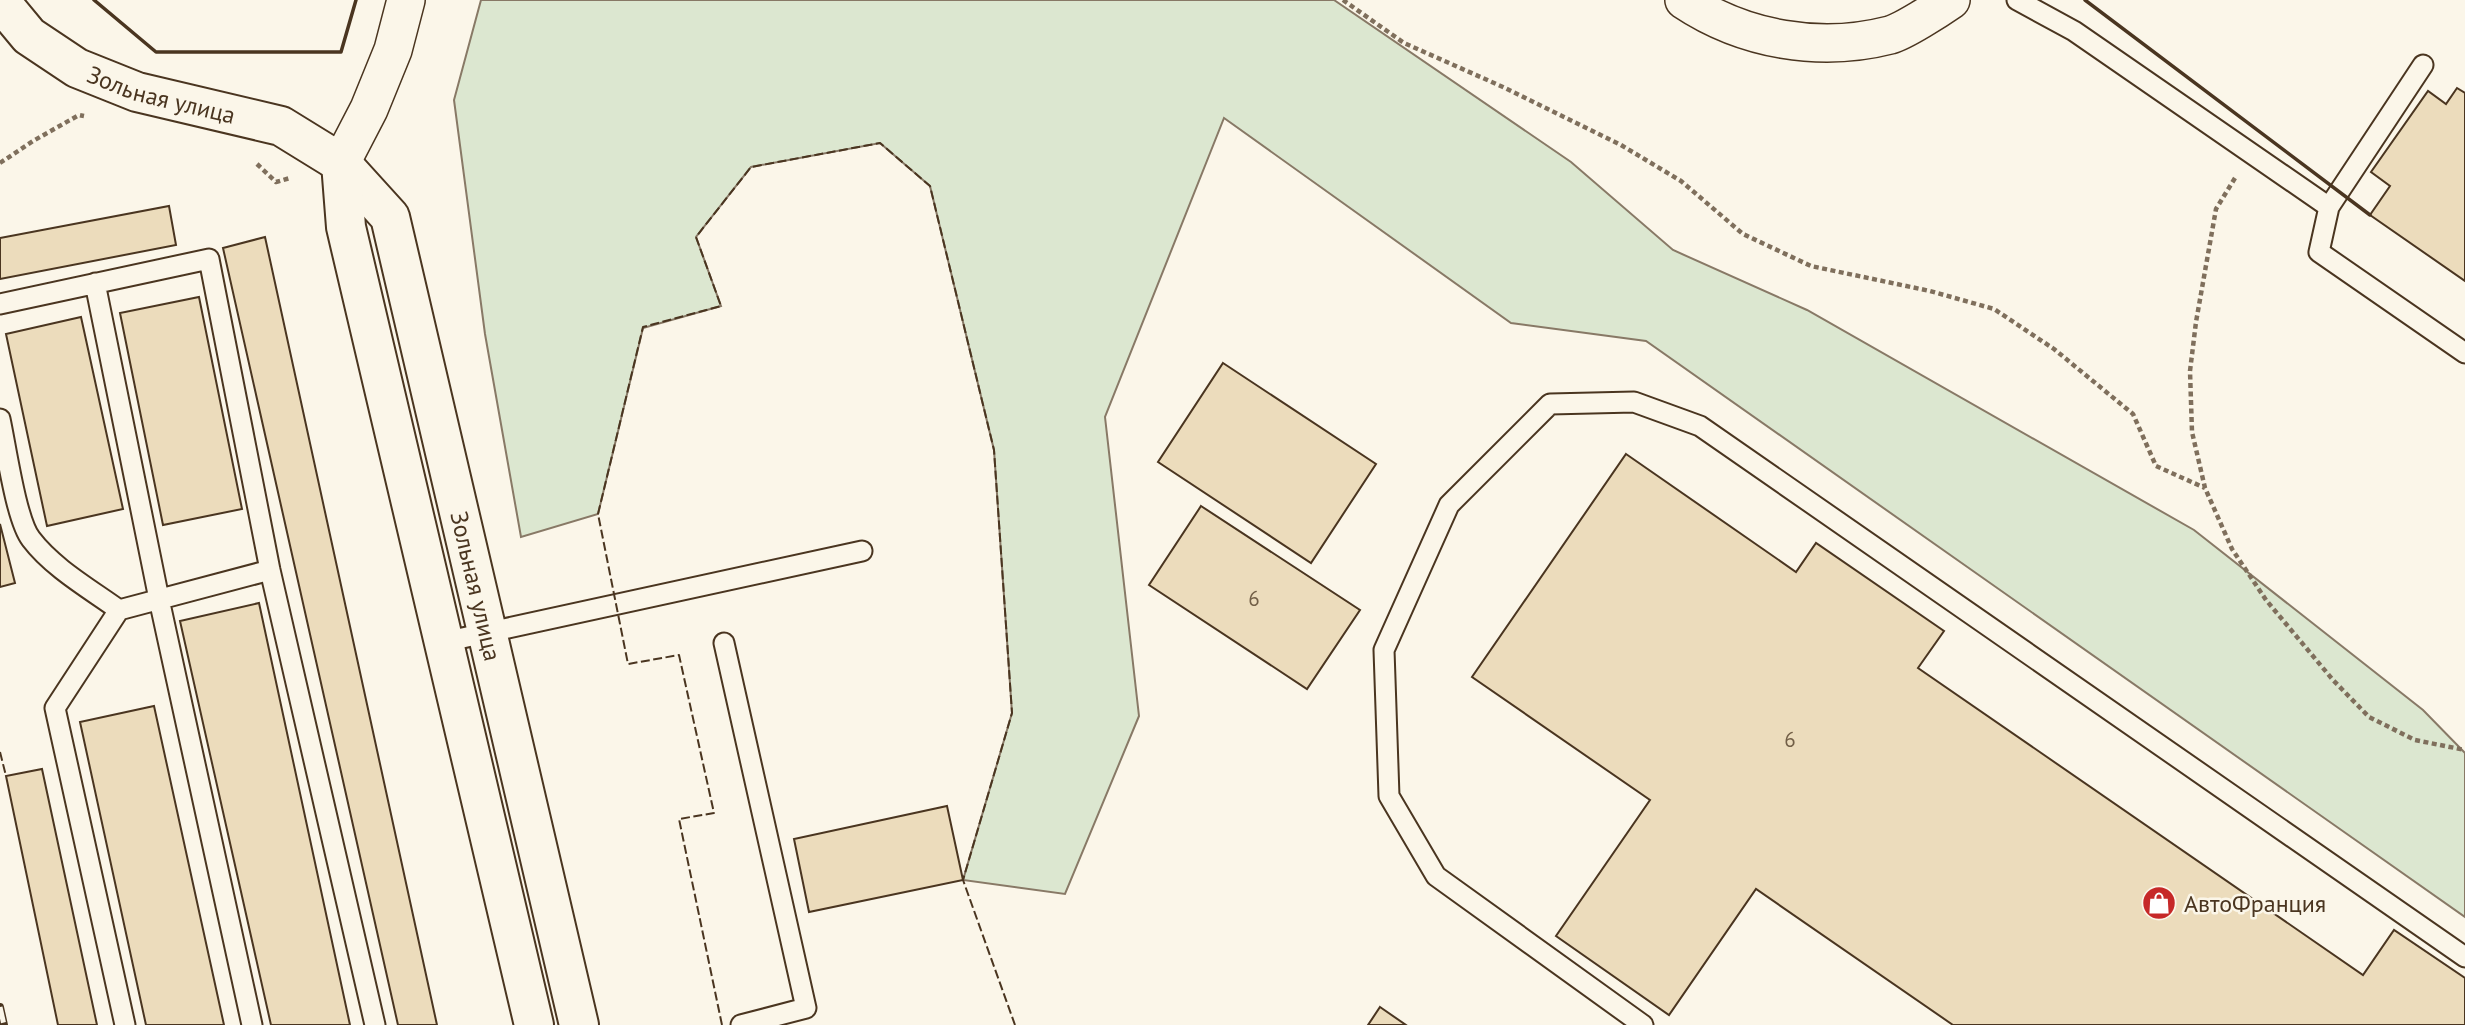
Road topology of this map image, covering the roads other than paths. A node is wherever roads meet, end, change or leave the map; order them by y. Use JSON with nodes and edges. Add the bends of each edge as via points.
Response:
{"nodes":[{"id":1,"x":406,"y":0,"type":"edge"},
{"id":2,"x":1684,"y":0,"type":"edge"},
{"id":3,"x":1951,"y":0,"type":"edge"},
{"id":4,"x":2017,"y":0,"type":"edge"},
{"id":5,"x":0,"y":1,"type":"edge"},
{"id":6,"x":2423,"y":65,"type":"dead end"},
{"id":7,"x":341,"y":163,"type":"junction"},
{"id":8,"x":2329,"y":207,"type":"junction"},
{"id":9,"x":95,"y":284,"type":"junction"},
{"id":10,"x":0,"y":304,"type":"edge"},
{"id":11,"x":2465,"y":353,"type":"edge"},
{"id":12,"x":0,"y":419,"type":"edge"},
{"id":13,"x":862,"y":551,"type":"dead end"},
{"id":14,"x":270,"y":570,"type":"junction"},
{"id":15,"x":159,"y":600,"type":"junction"},
{"id":16,"x":119,"y":610,"type":"junction"},
{"id":17,"x":488,"y":632,"type":"junction"},
{"id":18,"x":444,"y":642,"type":"junction"},
{"id":19,"x":724,"y":643,"type":"dead end"},
{"id":20,"x":2465,"y":957,"type":"edge"},
{"id":21,"x":125,"y":1025,"type":"edge"},
{"id":22,"x":252,"y":1025,"type":"edge"},
{"id":23,"x":375,"y":1025,"type":"edge"},
{"id":24,"x":534,"y":1025,"type":"edge"},
{"id":25,"x":579,"y":1025,"type":"edge"},
{"id":26,"x":741,"y":1025,"type":"edge"},
{"id":27,"x":1643,"y":1025,"type":"edge"}],
"edges":[{"from":1,"to":7,"type":"street","via":[[393,50]]},
{"from":2,"to":3,"type":"street","via":[[1753,34],[1792,42],[1842,42],[1892,34]]},
{"from":4,"to":8,"type":"lane","via":[[2074,31]]},
{"from":5,"to":7,"type":"street","name":"Зольная улица","via":[[29,36],[77,68],[137,92],[281,126]]},
{"from":6,"to":8,"type":"lane"},
{"from":7,"to":17,"type":"street","name":"Зольная улица","via":[[390,217]]},
{"from":7,"to":18,"type":"street","name":"Зольная улица","via":[[346,227]]},
{"from":8,"to":11,"type":"lane","via":[[2319,252]]},
{"from":9,"to":10,"type":"lane"},
{"from":9,"to":14,"type":"lane","via":[[209,258]]},
{"from":9,"to":15,"type":"lane"},
{"from":12,"to":16,"type":"lane","via":[[19,512],[29,537],[47,558]]},
{"from":13,"to":17,"type":"lane"},
{"from":14,"to":15,"type":"lane"},
{"from":14,"to":23,"type":"lane"},
{"from":15,"to":16,"type":"lane"},
{"from":15,"to":22,"type":"lane"},
{"from":16,"to":21,"type":"lane","via":[[55,708]]},
{"from":17,"to":18,"type":"lane"},
{"from":17,"to":25,"type":"street","name":"Зольная улица"},
{"from":18,"to":24,"type":"street","name":"Зольная улица"},
{"from":19,"to":26,"type":"lane","via":[[806,1008]]},
{"from":20,"to":27,"type":"lane","via":[[1700,426],[1634,402],[1550,404],[1449,505],[1384,650],[1389,796],[1436,876]]}]}
